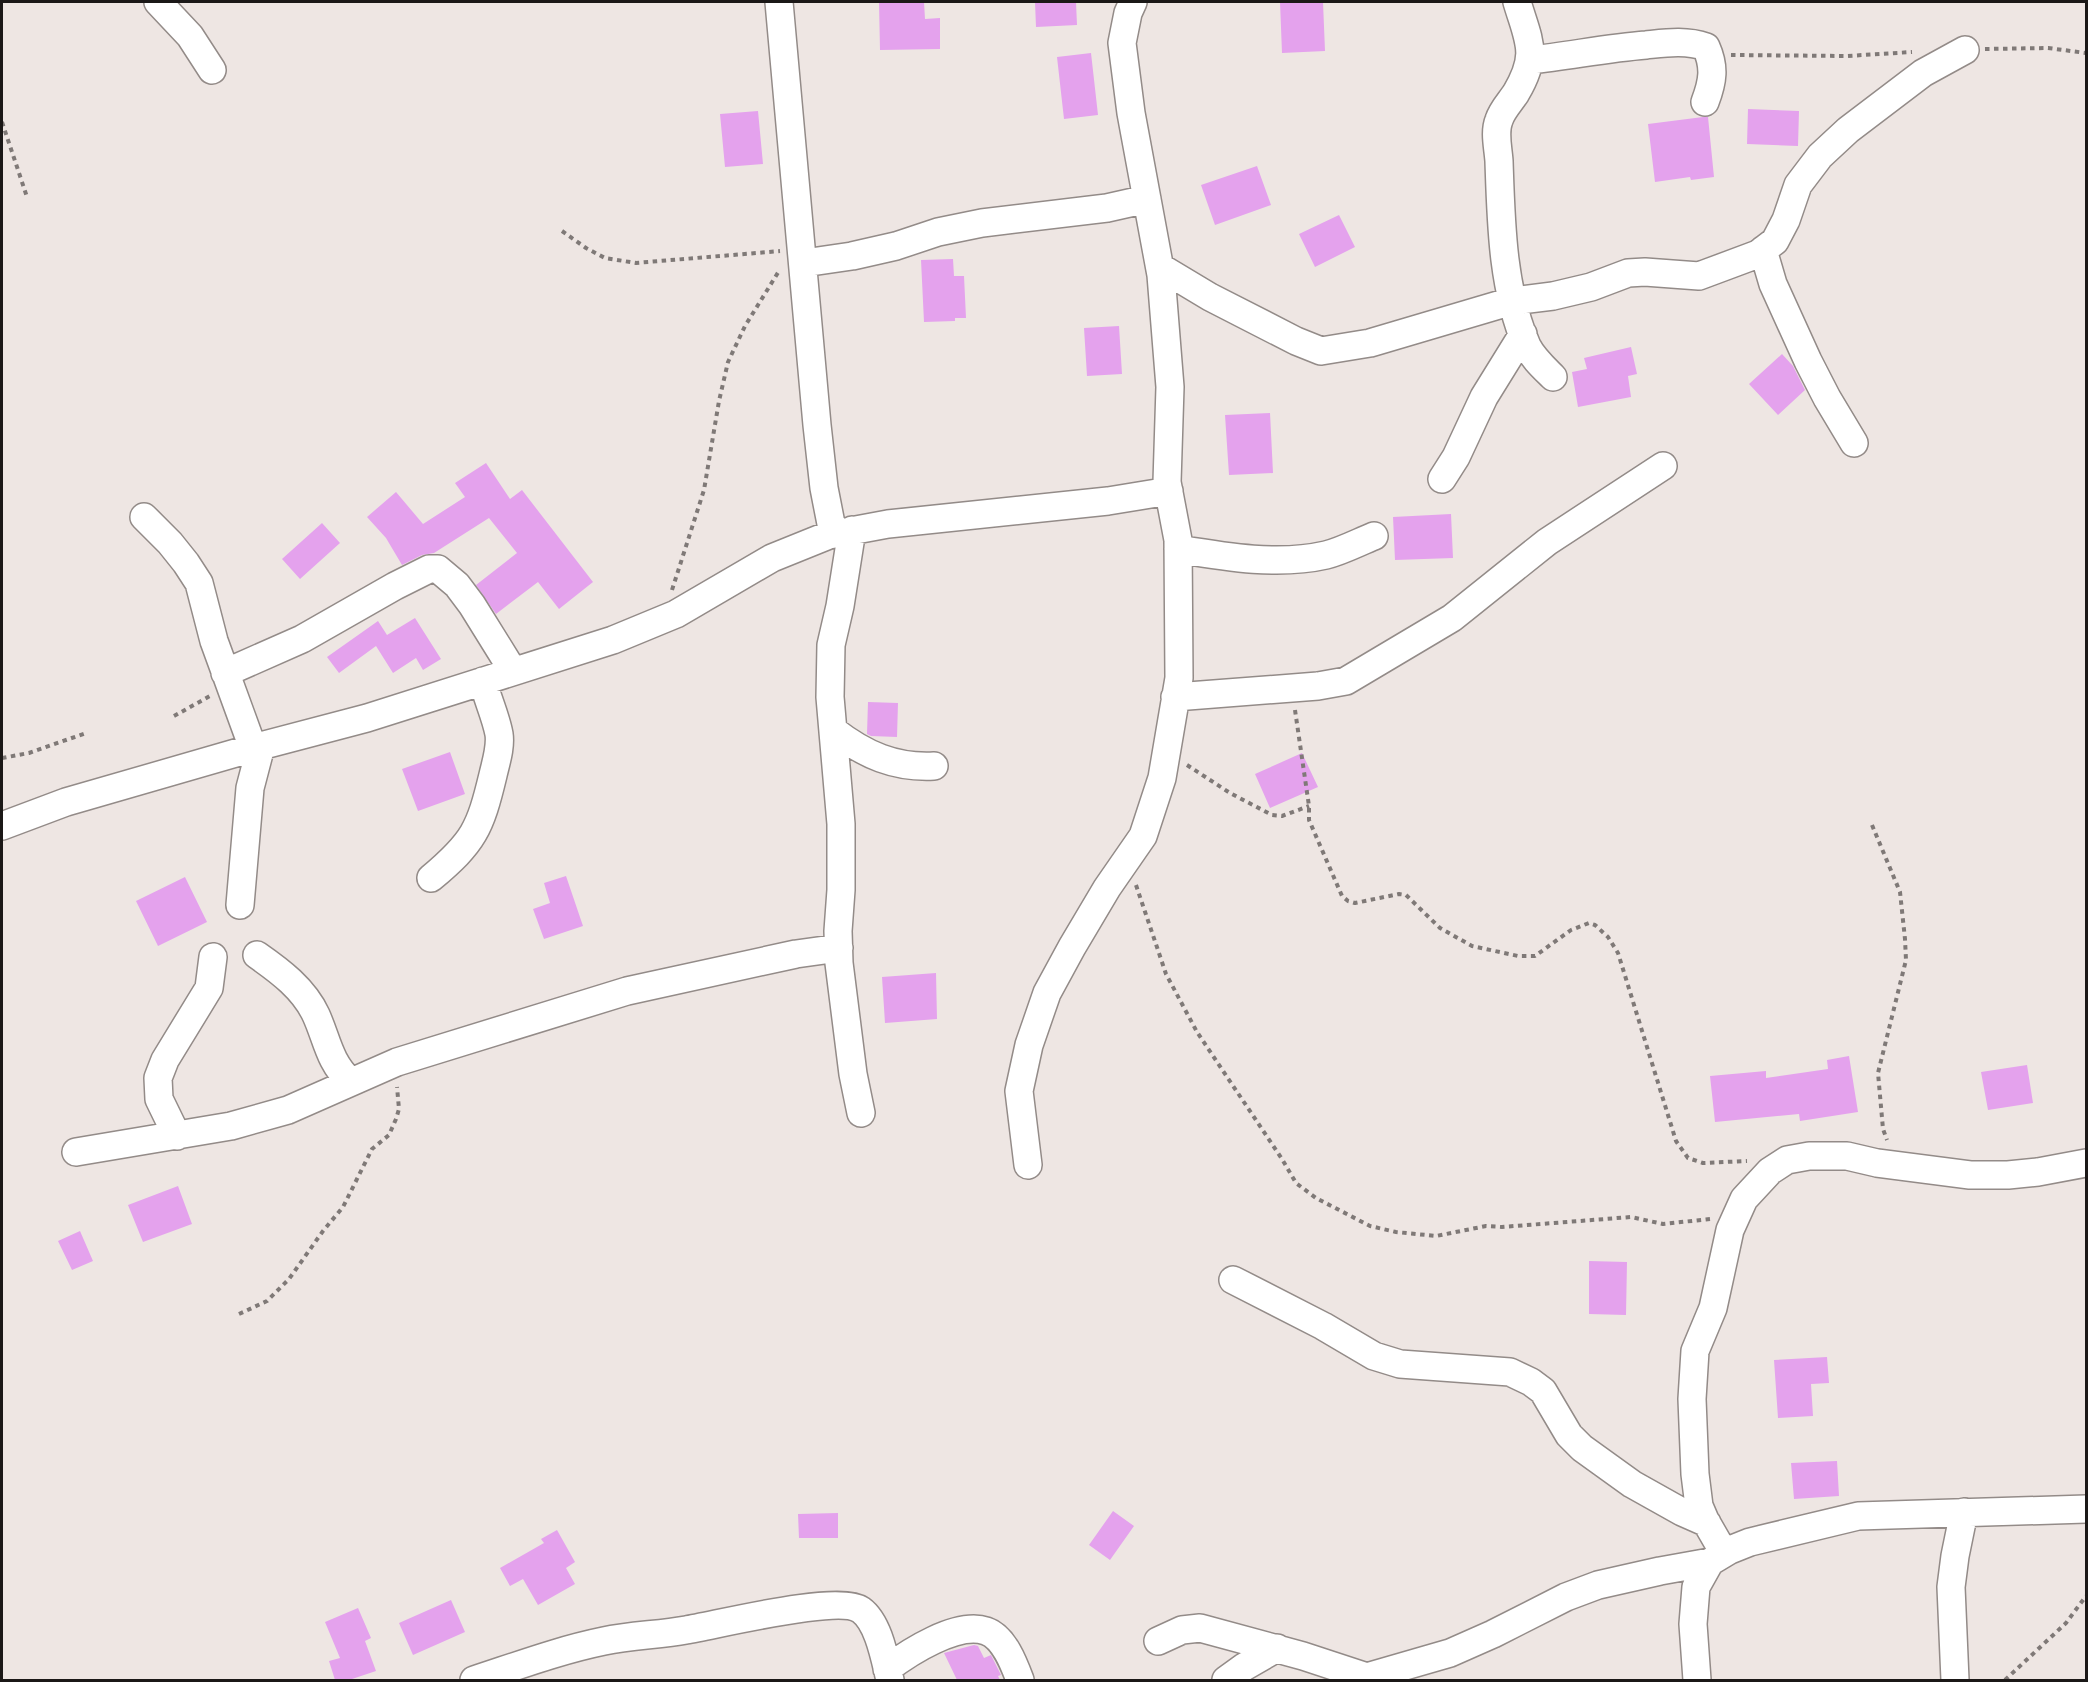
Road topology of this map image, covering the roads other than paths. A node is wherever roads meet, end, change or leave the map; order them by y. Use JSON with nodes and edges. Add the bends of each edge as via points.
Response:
{"nodes":[{"id":1,"x":158,"y":2,"type":"edge"},
{"id":2,"x":779,"y":2,"type":"edge"},
{"id":3,"x":1133,"y":2,"type":"edge"},
{"id":4,"x":1517,"y":2,"type":"edge"},
{"id":5,"x":1965,"y":50,"type":"road end"},
{"id":6,"x":1531,"y":60,"type":"junction"},
{"id":7,"x":212,"y":70,"type":"dead end"},
{"id":8,"x":1705,"y":102,"type":"dead end"},
{"id":9,"x":1147,"y":199,"type":"junction"},
{"id":10,"x":799,"y":250,"type":"junction"},
{"id":11,"x":1763,"y":250,"type":"junction"},
{"id":12,"x":1160,"y":267,"type":"junction"},
{"id":13,"x":1512,"y":301,"type":"junction"},
{"id":14,"x":1523,"y":334,"type":"junction"},
{"id":15,"x":1553,"y":377,"type":"dead end"},
{"id":16,"x":1854,"y":443,"type":"dead end"},
{"id":17,"x":1664,"y":466,"type":"dead end"},
{"id":18,"x":1442,"y":480,"type":"dead end"},
{"id":19,"x":1169,"y":491,"type":"junction"},
{"id":20,"x":144,"y":517,"type":"dead end"},
{"id":21,"x":843,"y":532,"type":"junction"},
{"id":22,"x":1374,"y":536,"type":"dead end"},
{"id":23,"x":1178,"y":549,"type":"junction"},
{"id":24,"x":513,"y":671,"type":"junction"},
{"id":25,"x":228,"y":680,"type":"junction"},
{"id":26,"x":483,"y":681,"type":"junction"},
{"id":27,"x":1175,"y":697,"type":"junction"},
{"id":28,"x":834,"y":731,"type":"junction"},
{"id":29,"x":257,"y":747,"type":"junction"},
{"id":30,"x":934,"y":766,"type":"dead end"},
{"id":31,"x":2,"y":826,"type":"edge"},
{"id":32,"x":431,"y":878,"type":"dead end"},
{"id":33,"x":240,"y":905,"type":"dead end"},
{"id":34,"x":839,"y":948,"type":"junction"},
{"id":35,"x":257,"y":955,"type":"dead end"},
{"id":36,"x":213,"y":957,"type":"dead end"},
{"id":37,"x":350,"y":1081,"type":"junction"},
{"id":38,"x":861,"y":1113,"type":"dead end"},
{"id":39,"x":177,"y":1136,"type":"junction"},
{"id":40,"x":76,"y":1152,"type":"dead end"},
{"id":41,"x":2086,"y":1163,"type":"edge"},
{"id":42,"x":1028,"y":1165,"type":"dead end"},
{"id":43,"x":1233,"y":1280,"type":"dead end"},
{"id":44,"x":2086,"y":1509,"type":"edge"},
{"id":45,"x":1964,"y":1512,"type":"junction"},
{"id":46,"x":1707,"y":1523,"type":"junction"},
{"id":47,"x":1717,"y":1558,"type":"junction"},
{"id":48,"x":1158,"y":1641,"type":"dead end"},
{"id":49,"x":1277,"y":1648,"type":"junction"},
{"id":50,"x":888,"y":1675,"type":"edge"},
{"id":51,"x":474,"y":1680,"type":"edge"},
{"id":52,"x":1020,"y":1680,"type":"edge"},
{"id":53,"x":1226,"y":1680,"type":"edge"},
{"id":54,"x":1697,"y":1680,"type":"edge"},
{"id":55,"x":1955,"y":1680,"type":"edge"}],
"edges":[{"from":1,"to":7,"type":"street","via":[[190,36]]},
{"from":2,"to":10,"type":"street"},
{"from":3,"to":9,"type":"street","via":[[1122,43]]},
{"from":4,"to":6,"type":"street"},
{"from":5,"to":11,"type":"street","via":[[1923,73],[1820,156],[1798,185],[1775,241]]},
{"from":6,"to":8,"type":"street","via":[[1678,42],[1706,46],[1713,63],[1712,83]]},
{"from":6,"to":13,"type":"street","via":[[1499,119],[1496,135]]},
{"from":9,"to":10,"type":"street","via":[[938,232],[852,256]]},
{"from":9,"to":12,"type":"street"},
{"from":10,"to":21,"type":"street","via":[[824,488]]},
{"from":11,"to":13,"type":"street","via":[[1699,276],[1628,273],[1591,287]]},
{"from":11,"to":16,"type":"street","via":[[1773,284],[1808,361]]},
{"from":12,"to":13,"type":"street","via":[[1210,297],[1321,351],[1370,343]]},
{"from":12,"to":19,"type":"street","via":[[1170,387]]},
{"from":13,"to":14,"type":"street"},
{"from":14,"to":15,"type":"street","via":[[1536,360]]},
{"from":14,"to":18,"type":"street","via":[[1484,397]]},
{"from":17,"to":27,"type":"street","via":[[1547,542],[1443,623],[1346,681]]},
{"from":19,"to":21,"type":"street"},
{"from":19,"to":23,"type":"street"},
{"from":20,"to":25,"type":"street","via":[[199,583]]},
{"from":21,"to":24,"type":"street","via":[[772,558],[663,620]]},
{"from":21,"to":28,"type":"street","via":[[840,606],[831,645]]},
{"from":22,"to":23,"type":"street","via":[[1328,555],[1285,560]]},
{"from":23,"to":27,"type":"street","via":[[1179,678]]},
{"from":24,"to":25,"type":"street","via":[[457,585],[438,569],[429,569]]},
{"from":24,"to":26,"type":"street"},
{"from":25,"to":29,"type":"street"},
{"from":26,"to":29,"type":"street","via":[[368,718]]},
{"from":26,"to":32,"type":"street","via":[[499,741],[487,798],[473,837]]},
{"from":27,"to":42,"type":"street","via":[[1162,778],[1143,836],[1067,956],[1047,993],[1029,1045],[1019,1091]]},
{"from":28,"to":30,"type":"street","via":[[864,753],[884,760]]},
{"from":28,"to":34,"type":"street","via":[[841,824]]},
{"from":29,"to":31,"type":"street","via":[[66,802]]},
{"from":29,"to":33,"type":"street"},
{"from":34,"to":37,"type":"street","via":[[627,991],[397,1062]]},
{"from":34,"to":38,"type":"street","via":[[852,1074]]},
{"from":35,"to":37,"type":"street","via":[[303,993],[334,1062]]},
{"from":36,"to":39,"type":"street","via":[[209,988],[158,1078],[159,1099]]},
{"from":37,"to":39,"type":"street","via":[[288,1110]]},
{"from":39,"to":40,"type":"street"},
{"from":41,"to":46,"type":"street","via":[[2038,1172],[1970,1175],[1846,1156],[1809,1156],[1787,1160],[1770,1171],[1744,1199],[1731,1230],[1713,1308],[1695,1351],[1695,1474],[1699,1506]]},
{"from":43,"to":46,"type":"street","via":[[1374,1356],[1400,1364],[1510,1372],[1531,1382],[1542,1391],[1582,1448],[1632,1484]]},
{"from":44,"to":45,"type":"street"},
{"from":45,"to":47,"type":"street","via":[[1858,1516],[1750,1542]]},
{"from":45,"to":55,"type":"street","via":[[1951,1587]]},
{"from":46,"to":47,"type":"street"},
{"from":47,"to":49,"type":"street","via":[[1599,1585],[1450,1653],[1367,1677]]},
{"from":47,"to":54,"type":"street","via":[[1696,1587],[1693,1624]]},
{"from":48,"to":49,"type":"street","via":[[1182,1630],[1200,1628]]},
{"from":49,"to":53,"type":"street"},
{"from":50,"to":51,"type":"street","via":[[876,1632],[862,1610],[850,1605],[786,1611],[605,1640]]},
{"from":50,"to":52,"type":"street","via":[[928,1642],[969,1629],[986,1631],[1001,1643]]}]}
